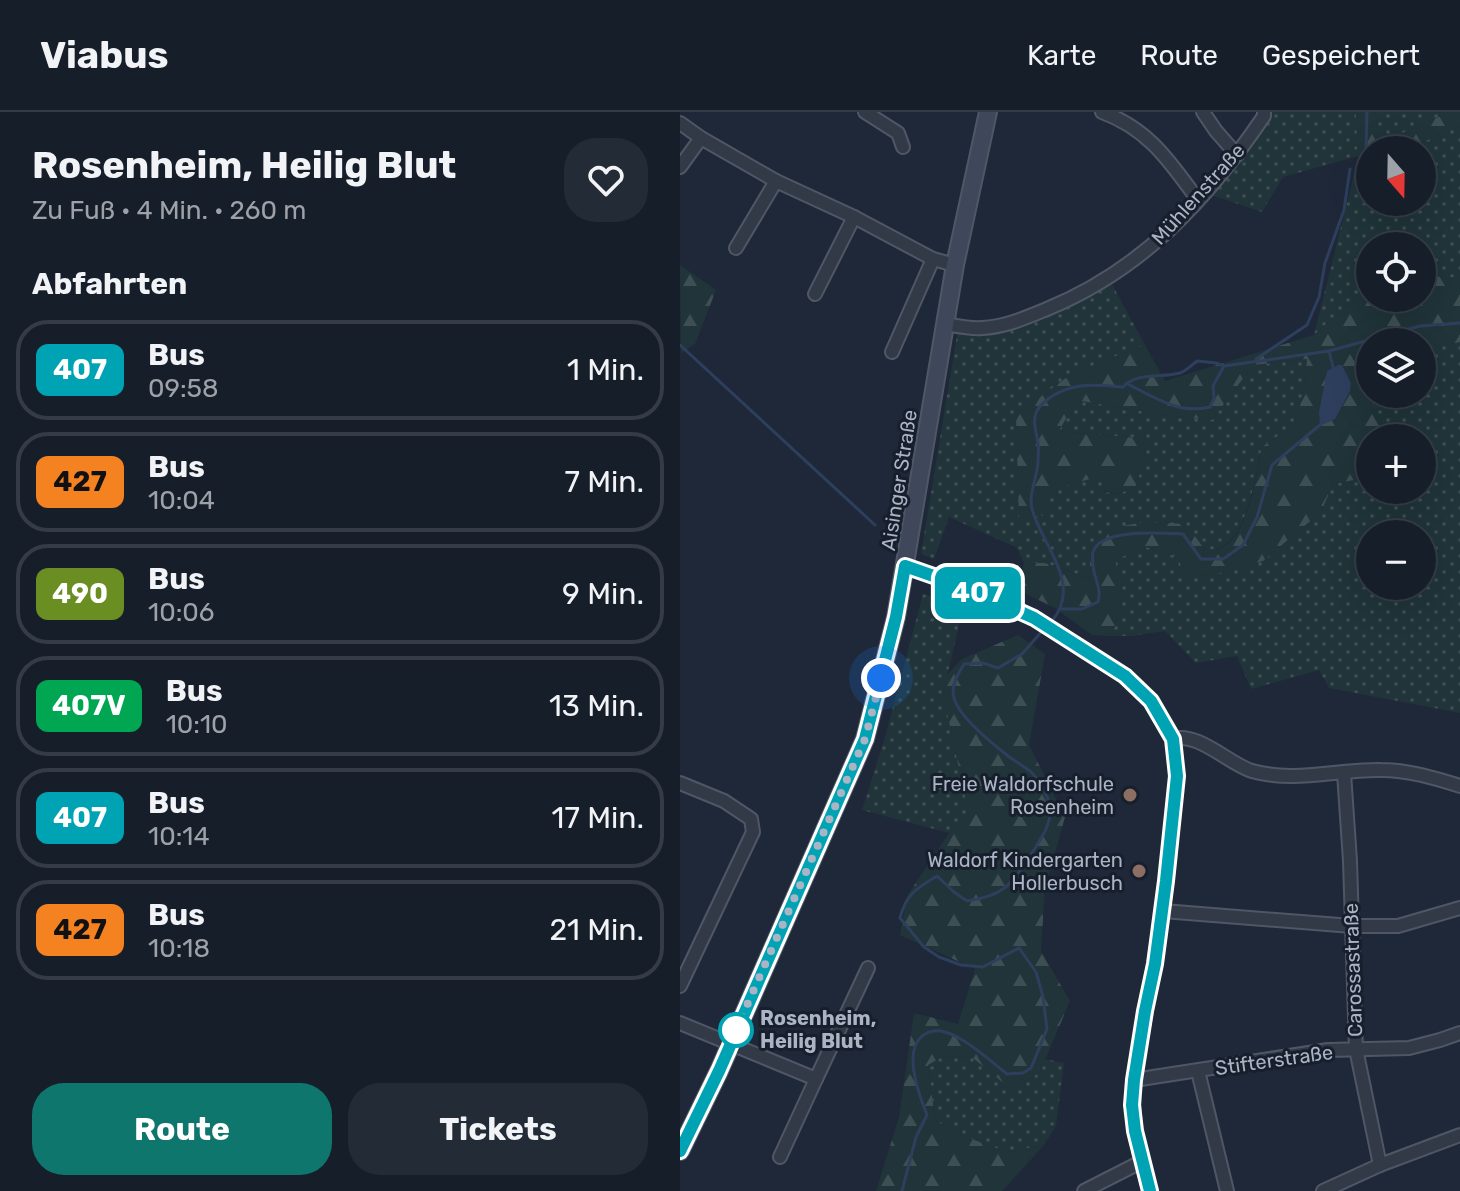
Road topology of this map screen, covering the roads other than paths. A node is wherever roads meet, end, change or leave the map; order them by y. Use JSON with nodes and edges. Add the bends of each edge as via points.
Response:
{"nodes":[{"id":1,"x":865,"y":112,"type":"edge"},
{"id":2,"x":988,"y":112,"type":"edge"},
{"id":3,"x":1203,"y":112,"type":"edge"},
{"id":4,"x":1264,"y":112,"type":"edge"},
{"id":5,"x":1107,"y":113,"type":"edge"},
{"id":6,"x":680,"y":123,"type":"edge"},
{"id":7,"x":701,"y":138,"type":"junction"},
{"id":8,"x":903,"y":147,"type":"dead end"},
{"id":9,"x":1237,"y":155,"type":"junction"},
{"id":10,"x":680,"y":167,"type":"edge"},
{"id":11,"x":776,"y":181,"type":"junction"},
{"id":12,"x":1198,"y":200,"type":"junction"},
{"id":13,"x":854,"y":217,"type":"junction"},
{"id":14,"x":736,"y":248,"type":"dead end"},
{"id":15,"x":933,"y":259,"type":"junction"},
{"id":16,"x":955,"y":265,"type":"junction"},
{"id":17,"x":815,"y":294,"type":"dead end"},
{"id":18,"x":945,"y":324,"type":"junction"},
{"id":19,"x":892,"y":352,"type":"dead end"},
{"id":20,"x":905,"y":566,"type":"junction"},
{"id":21,"x":1173,"y":739,"type":"junction"},
{"id":22,"x":1344,"y":773,"type":"junction"},
{"id":23,"x":680,"y":783,"type":"edge"},
{"id":24,"x":1460,"y":786,"type":"edge"},
{"id":25,"x":1460,"y":908,"type":"edge"},
{"id":26,"x":1163,"y":911,"type":"junction"},
{"id":27,"x":1352,"y":926,"type":"junction"},
{"id":28,"x":868,"y":968,"type":"dead end"},
{"id":29,"x":680,"y":986,"type":"edge"},
{"id":30,"x":680,"y":1023,"type":"edge"},
{"id":31,"x":1460,"y":1033,"type":"edge"},
{"id":32,"x":730,"y":1043,"type":"junction"},
{"id":33,"x":1356,"y":1049,"type":"junction"},
{"id":34,"x":1198,"y":1071,"type":"junction"},
{"id":35,"x":816,"y":1079,"type":"junction"},
{"id":36,"x":1134,"y":1080,"type":"junction"},
{"id":37,"x":1460,"y":1135,"type":"edge"},
{"id":38,"x":680,"y":1151,"type":"edge"},
{"id":39,"x":780,"y":1157,"type":"dead end"},
{"id":40,"x":1141,"y":1162,"type":"junction"},
{"id":41,"x":1380,"y":1165,"type":"junction"},
{"id":42,"x":1084,"y":1191,"type":"edge"},
{"id":43,"x":1150,"y":1191,"type":"edge"},
{"id":44,"x":1227,"y":1191,"type":"edge"},
{"id":45,"x":1323,"y":1191,"type":"edge"}],
"edges":[{"from":1,"to":8,"type":"street","via":[[898,133]]},
{"from":2,"to":16,"type":"main road","name":"Aisinger Straße"},
{"from":3,"to":9,"type":"street"},
{"from":4,"to":9,"type":"street","name":"Mühlenstraße"},
{"from":5,"to":12,"type":"street","via":[[1149,138]]},
{"from":6,"to":7,"type":"street"},
{"from":7,"to":10,"type":"street"},
{"from":7,"to":11,"type":"street"},
{"from":9,"to":12,"type":"street","name":"Mühlenstraße"},
{"from":11,"to":13,"type":"street"},
{"from":11,"to":14,"type":"street"},
{"from":12,"to":18,"type":"street","name":"Mühlenstraße","via":[[1120,271],[1067,301],[1009,325]]},
{"from":13,"to":15,"type":"street"},
{"from":13,"to":17,"type":"street"},
{"from":15,"to":16,"type":"street"},
{"from":15,"to":19,"type":"street"},
{"from":16,"to":18,"type":"main road","name":"Aisinger Straße"},
{"from":18,"to":20,"type":"main road","name":"Aisinger Straße"},
{"from":20,"to":21,"type":"street","via":[[965,587],[1064,636],[1134,684],[1151,701]]},
{"from":20,"to":32,"type":"main road","name":"Aisinger Straße","via":[[865,739]]},
{"from":21,"to":22,"type":"street","via":[[1206,745],[1250,771],[1293,776]]},
{"from":21,"to":26,"type":"street","via":[[1177,776]]},
{"from":22,"to":24,"type":"street","via":[[1383,770]]},
{"from":22,"to":27,"type":"street","name":"Carossastraße"},
{"from":23,"to":29,"type":"street","via":[[751,819],[753,832]]},
{"from":25,"to":27,"type":"street","via":[[1398,926]]},
{"from":26,"to":27,"type":"street"},
{"from":26,"to":36,"type":"street"},
{"from":27,"to":33,"type":"street","name":"Carossastraße"},
{"from":28,"to":35,"type":"street"},
{"from":30,"to":32,"type":"street"},
{"from":31,"to":33,"type":"street","name":"Stifterstraße","via":[[1409,1048]]},
{"from":32,"to":35,"type":"street"},
{"from":32,"to":38,"type":"main road","name":"Aisinger Straße"},
{"from":33,"to":34,"type":"street","name":"Stifterstraße"},
{"from":33,"to":41,"type":"street","name":"Carossastraße"},
{"from":34,"to":36,"type":"street","name":"Stifterstraße"},
{"from":34,"to":44,"type":"street"},
{"from":35,"to":39,"type":"street"},
{"from":36,"to":40,"type":"street","via":[[1133,1122]]},
{"from":37,"to":41,"type":"street"},
{"from":40,"to":42,"type":"street"},
{"from":40,"to":43,"type":"street"},
{"from":41,"to":45,"type":"street"}]}
